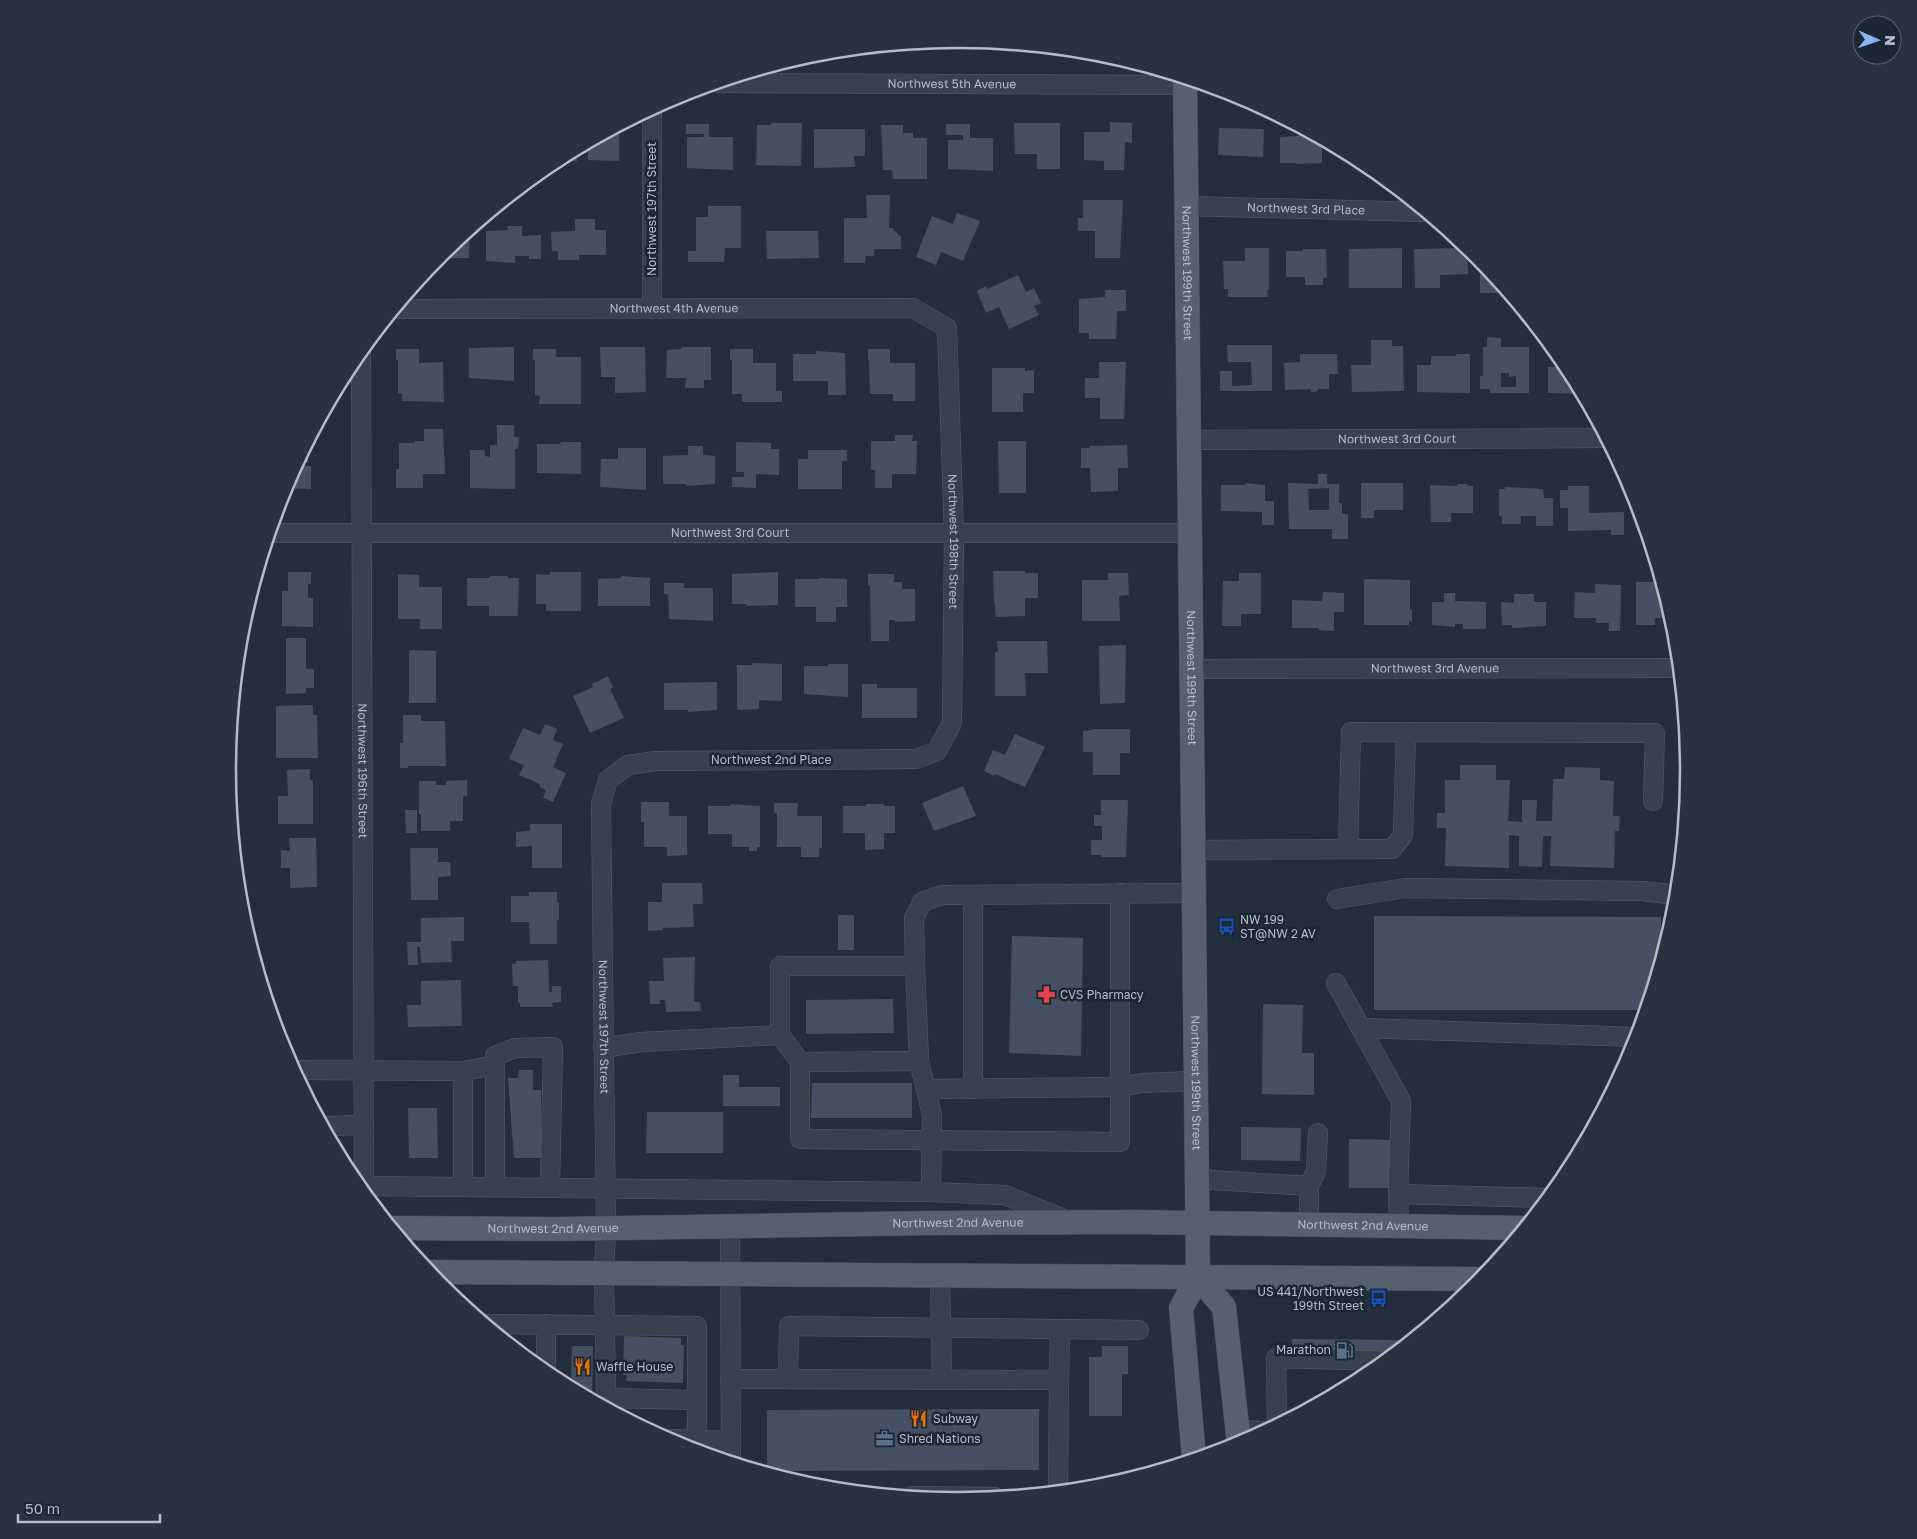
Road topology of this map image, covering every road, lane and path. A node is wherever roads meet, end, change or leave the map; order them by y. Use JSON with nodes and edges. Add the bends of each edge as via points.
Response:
{"nodes":[{"id":1,"x":1178,"y":82,"type":"edge"},
{"id":2,"x":736,"y":83,"type":"edge"},
{"id":3,"x":1185,"y":84,"type":"edge"},
{"id":4,"x":652,"y":116,"type":"edge"},
{"id":5,"x":1186,"y":206,"type":"junction"},
{"id":6,"x":1416,"y":212,"type":"edge"},
{"id":7,"x":403,"y":309,"type":"edge"},
{"id":8,"x":652,"y":309,"type":"junction"},
{"id":9,"x":947,"y":328,"type":"joint"},
{"id":10,"x":361,"y":364,"type":"edge"},
{"id":11,"x":1600,"y":438,"type":"edge"},
{"id":12,"x":1188,"y":440,"type":"junction"},
{"id":13,"x":276,"y":533,"type":"edge"},
{"id":14,"x":1189,"y":533,"type":"junction"},
{"id":15,"x":360,"y":534,"type":"junction"},
{"id":16,"x":954,"y":534,"type":"junction"},
{"id":17,"x":1673,"y":668,"type":"edge"},
{"id":18,"x":1190,"y":669,"type":"junction"},
{"id":19,"x":1406,"y":732,"type":"junction"},
{"id":20,"x":937,"y":751,"type":"joint"},
{"id":21,"x":608,"y":780,"type":"joint"},
{"id":22,"x":1653,"y":801,"type":"dead end"},
{"id":23,"x":1348,"y":849,"type":"junction"},
{"id":24,"x":1192,"y":850,"type":"junction"},
{"id":25,"x":1120,"y":893,"type":"junction"},
{"id":26,"x":1193,"y":893,"type":"junction"},
{"id":27,"x":1669,"y":894,"type":"edge"},
{"id":28,"x":973,"y":895,"type":"junction"},
{"id":29,"x":1337,"y":898,"type":"dead end"},
{"id":30,"x":915,"y":966,"type":"junction"},
{"id":31,"x":1336,"y":983,"type":"dead end"},
{"id":32,"x":1361,"y":1028,"type":"junction"},
{"id":33,"x":780,"y":1035,"type":"junction"},
{"id":34,"x":1629,"y":1037,"type":"edge"},
{"id":35,"x":604,"y":1048,"type":"junction"},
{"id":36,"x":919,"y":1061,"type":"junction"},
{"id":37,"x":800,"y":1062,"type":"junction"},
{"id":38,"x":495,"y":1065,"type":"junction"},
{"id":39,"x":302,"y":1069,"type":"edge"},
{"id":40,"x":363,"y":1070,"type":"junction"},
{"id":41,"x":463,"y":1071,"type":"junction"},
{"id":42,"x":1195,"y":1081,"type":"junction"},
{"id":43,"x":1120,"y":1086,"type":"junction"},
{"id":44,"x":972,"y":1088,"type":"junction"},
{"id":45,"x":926,"y":1089,"type":"junction"},
{"id":46,"x":363,"y":1125,"type":"junction"},
{"id":47,"x":331,"y":1126,"type":"edge"},
{"id":48,"x":1318,"y":1133,"type":"dead end"},
{"id":49,"x":932,"y":1140,"type":"junction"},
{"id":50,"x":362,"y":1177,"type":"edge"},
{"id":51,"x":1196,"y":1179,"type":"junction"},
{"id":52,"x":1308,"y":1186,"type":"junction"},
{"id":53,"x":464,"y":1187,"type":"junction"},
{"id":54,"x":495,"y":1187,"type":"junction"},
{"id":55,"x":550,"y":1187,"type":"junction"},
{"id":56,"x":370,"y":1188,"type":"edge"},
{"id":57,"x":606,"y":1188,"type":"junction"},
{"id":58,"x":932,"y":1192,"type":"junction"},
{"id":59,"x":1398,"y":1194,"type":"junction"},
{"id":60,"x":1539,"y":1198,"type":"edge"},
{"id":61,"x":1074,"y":1223,"type":"junction"},
{"id":62,"x":1197,"y":1223,"type":"junction"},
{"id":63,"x":1309,"y":1224,"type":"junction"},
{"id":64,"x":730,"y":1226,"type":"junction"},
{"id":65,"x":1399,"y":1226,"type":"junction"},
{"id":66,"x":401,"y":1228,"type":"edge"},
{"id":67,"x":606,"y":1228,"type":"junction"},
{"id":68,"x":1516,"y":1228,"type":"edge"},
{"id":69,"x":441,"y":1272,"type":"edge"},
{"id":70,"x":604,"y":1273,"type":"junction"},
{"id":71,"x":730,"y":1274,"type":"junction"},
{"id":72,"x":940,"y":1275,"type":"junction"},
{"id":73,"x":1198,"y":1277,"type":"junction"},
{"id":74,"x":1465,"y":1284,"type":"edge"},
{"id":75,"x":546,"y":1324,"type":"junction"},
{"id":76,"x":499,"y":1326,"type":"edge"},
{"id":77,"x":942,"y":1328,"type":"junction"},
{"id":78,"x":604,"y":1329,"type":"junction"},
{"id":79,"x":1060,"y":1329,"type":"junction"},
{"id":80,"x":1139,"y":1330,"type":"dead end"},
{"id":81,"x":698,"y":1335,"type":"junction"},
{"id":82,"x":1373,"y":1361,"type":"edge"},
{"id":83,"x":546,"y":1362,"type":"edge"},
{"id":84,"x":730,"y":1380,"type":"junction"},
{"id":85,"x":788,"y":1380,"type":"junction"},
{"id":86,"x":942,"y":1380,"type":"junction"},
{"id":87,"x":1059,"y":1380,"type":"junction"},
{"id":88,"x":697,"y":1400,"type":"junction"},
{"id":89,"x":1277,"y":1418,"type":"edge"},
{"id":90,"x":1238,"y":1436,"type":"edge"},
{"id":91,"x":690,"y":1440,"type":"edge"},
{"id":92,"x":697,"y":1440,"type":"junction"},
{"id":93,"x":730,"y":1441,"type":"junction"},
{"id":94,"x":1193,"y":1452,"type":"edge"},
{"id":95,"x":731,"y":1454,"type":"edge"},
{"id":96,"x":1058,"y":1484,"type":"edge"}],
"edges":[{"from":1,"to":2,"type":"street","name":"Northwest 5th Avenue"},
{"from":3,"to":5,"type":"main road","name":"Northwest 199th Street"},
{"from":4,"to":8,"type":"street","name":"Northwest 197th Street"},
{"from":5,"to":6,"type":"street","name":"Northwest 3rd Place"},
{"from":5,"to":12,"type":"main road","name":"Northwest 199th Street"},
{"from":7,"to":8,"type":"street","name":"Northwest 4th Avenue"},
{"from":8,"to":9,"type":"street","name":"Northwest 4th Avenue","via":[[913,308]]},
{"from":9,"to":16,"type":"street","name":"Northwest 198th Street"},
{"from":10,"to":15,"type":"street","name":"Northwest 196th Street"},
{"from":11,"to":12,"type":"street","name":"Northwest 3rd Court"},
{"from":12,"to":14,"type":"main road","name":"Northwest 199th Street"},
{"from":13,"to":15,"type":"street","name":"Northwest 3rd Court"},
{"from":14,"to":16,"type":"street","name":"Northwest 3rd Court"},
{"from":14,"to":18,"type":"main road","name":"Northwest 199th Street"},
{"from":15,"to":16,"type":"street","name":"Northwest 3rd Court"},
{"from":15,"to":40,"type":"street","name":"Northwest 196th Street"},
{"from":16,"to":20,"type":"street","name":"Northwest 198th Street","via":[[952,722]]},
{"from":17,"to":18,"type":"street","name":"Northwest 3rd Avenue"},
{"from":18,"to":24,"type":"main road","name":"Northwest 199th Street"},
{"from":19,"to":22,"type":"street","via":[[1654,733]]},
{"from":19,"to":23,"type":"street","via":[[1403,835],[1392,849]]},
{"from":19,"to":23,"type":"street","via":[[1351,732]]},
{"from":20,"to":21,"type":"street","name":"Northwest 2nd Place","via":[[916,759],[656,761],[628,765]]},
{"from":21,"to":35,"type":"street","name":"Northwest 197th Street","via":[[601,804]]},
{"from":23,"to":24,"type":"street"},
{"from":24,"to":26,"type":"main road","name":"Northwest 199th Street"},
{"from":25,"to":26,"type":"street"},
{"from":25,"to":28,"type":"street"},
{"from":25,"to":43,"type":"street"},
{"from":26,"to":42,"type":"main road","name":"Northwest 199th Street"},
{"from":27,"to":29,"type":"street","via":[[1404,888]]},
{"from":28,"to":30,"type":"street","via":[[942,895],[922,902],[914,918]]},
{"from":28,"to":44,"type":"street"},
{"from":30,"to":33,"type":"street","via":[[780,966]]},
{"from":30,"to":36,"type":"street"},
{"from":31,"to":32,"type":"street"},
{"from":32,"to":34,"type":"street"},
{"from":32,"to":59,"type":"street","via":[[1401,1101]]},
{"from":33,"to":35,"type":"street","via":[[641,1042]]},
{"from":33,"to":37,"type":"street"},
{"from":35,"to":57,"type":"street","name":"Northwest 197th Street"},
{"from":36,"to":37,"type":"street"},
{"from":36,"to":45,"type":"street"},
{"from":37,"to":49,"type":"street","via":[[800,1139]]},
{"from":38,"to":41,"type":"street"},
{"from":38,"to":54,"type":"street"},
{"from":38,"to":55,"type":"street","via":[[495,1056],[515,1048],[553,1047]]},
{"from":39,"to":40,"type":"street"},
{"from":40,"to":41,"type":"street"},
{"from":40,"to":46,"type":"street","name":"Northwest 196th Street"},
{"from":41,"to":53,"type":"street"},
{"from":42,"to":43,"type":"street"},
{"from":42,"to":51,"type":"main road","name":"Northwest 199th Street"},
{"from":43,"to":44,"type":"street"},
{"from":43,"to":49,"type":"street","via":[[1120,1142]]},
{"from":44,"to":45,"type":"street"},
{"from":45,"to":49,"type":"street","via":[[932,1115]]},
{"from":46,"to":47,"type":"street"},
{"from":46,"to":50,"type":"street","name":"Northwest 196th Street"},
{"from":48,"to":52,"type":"street","via":[[1316,1170]]},
{"from":49,"to":58,"type":"street"},
{"from":51,"to":52,"type":"street"},
{"from":51,"to":62,"type":"main road","name":"Northwest 199th Street"},
{"from":52,"to":63,"type":"street"},
{"from":53,"to":54,"type":"street"},
{"from":53,"to":56,"type":"street"},
{"from":54,"to":55,"type":"street"},
{"from":55,"to":57,"type":"street"},
{"from":57,"to":58,"type":"street"},
{"from":57,"to":67,"type":"street","name":"Northwest 197th Street"},
{"from":58,"to":61,"type":"street","via":[[1005,1195]]},
{"from":59,"to":60,"type":"street"},
{"from":59,"to":65,"type":"street"},
{"from":61,"to":62,"type":"main road","name":"Northwest 2nd Avenue"},
{"from":61,"to":64,"type":"main road","name":"Northwest 2nd Avenue"},
{"from":62,"to":63,"type":"main road","name":"Northwest 2nd Avenue"},
{"from":62,"to":73,"type":"main road","name":"Northwest 199th Street"},
{"from":63,"to":65,"type":"main road","name":"Northwest 2nd Avenue"},
{"from":64,"to":67,"type":"main road","name":"Northwest 2nd Avenue"},
{"from":64,"to":71,"type":"street"},
{"from":65,"to":68,"type":"main road","name":"Northwest 2nd Avenue"},
{"from":66,"to":67,"type":"main road","name":"Northwest 2nd Avenue"},
{"from":67,"to":70,"type":"street","name":"Northwest 197th Street"},
{"from":69,"to":70,"type":"main road"},
{"from":70,"to":71,"type":"main road"},
{"from":70,"to":78,"type":"street","name":"Northwest 197th Street"},
{"from":71,"to":72,"type":"main road"},
{"from":71,"to":84,"type":"street"},
{"from":72,"to":73,"type":"main road"},
{"from":72,"to":77,"type":"street"},
{"from":73,"to":74,"type":"main road"},
{"from":73,"to":90,"type":"main road","via":[[1224,1307]]},
{"from":73,"to":94,"type":"main road","via":[[1180,1308]]},
{"from":75,"to":76,"type":"street"},
{"from":75,"to":78,"type":"street"},
{"from":75,"to":83,"type":"street"},
{"from":77,"to":79,"type":"street"},
{"from":77,"to":85,"type":"street","via":[[789,1326]]},
{"from":77,"to":86,"type":"street"},
{"from":78,"to":81,"type":"street","via":[[698,1326]]},
{"from":78,"to":81,"type":"street","via":[[617,1354],[617,1387],[683,1389],[688,1384],[688,1342]]},
{"from":78,"to":88,"type":"street","name":"Northwest 197th Street","via":[[606,1398]]},
{"from":79,"to":80,"type":"street"},
{"from":79,"to":87,"type":"street"},
{"from":81,"to":88,"type":"street"},
{"from":82,"to":89,"type":"street","via":[[1276,1358]]},
{"from":84,"to":85,"type":"street"},
{"from":84,"to":93,"type":"street"},
{"from":85,"to":86,"type":"street"},
{"from":86,"to":87,"type":"street"},
{"from":87,"to":96,"type":"street"},
{"from":88,"to":92,"type":"street"},
{"from":91,"to":92,"type":"street"},
{"from":92,"to":93,"type":"street"},
{"from":93,"to":95,"type":"street"}]}
